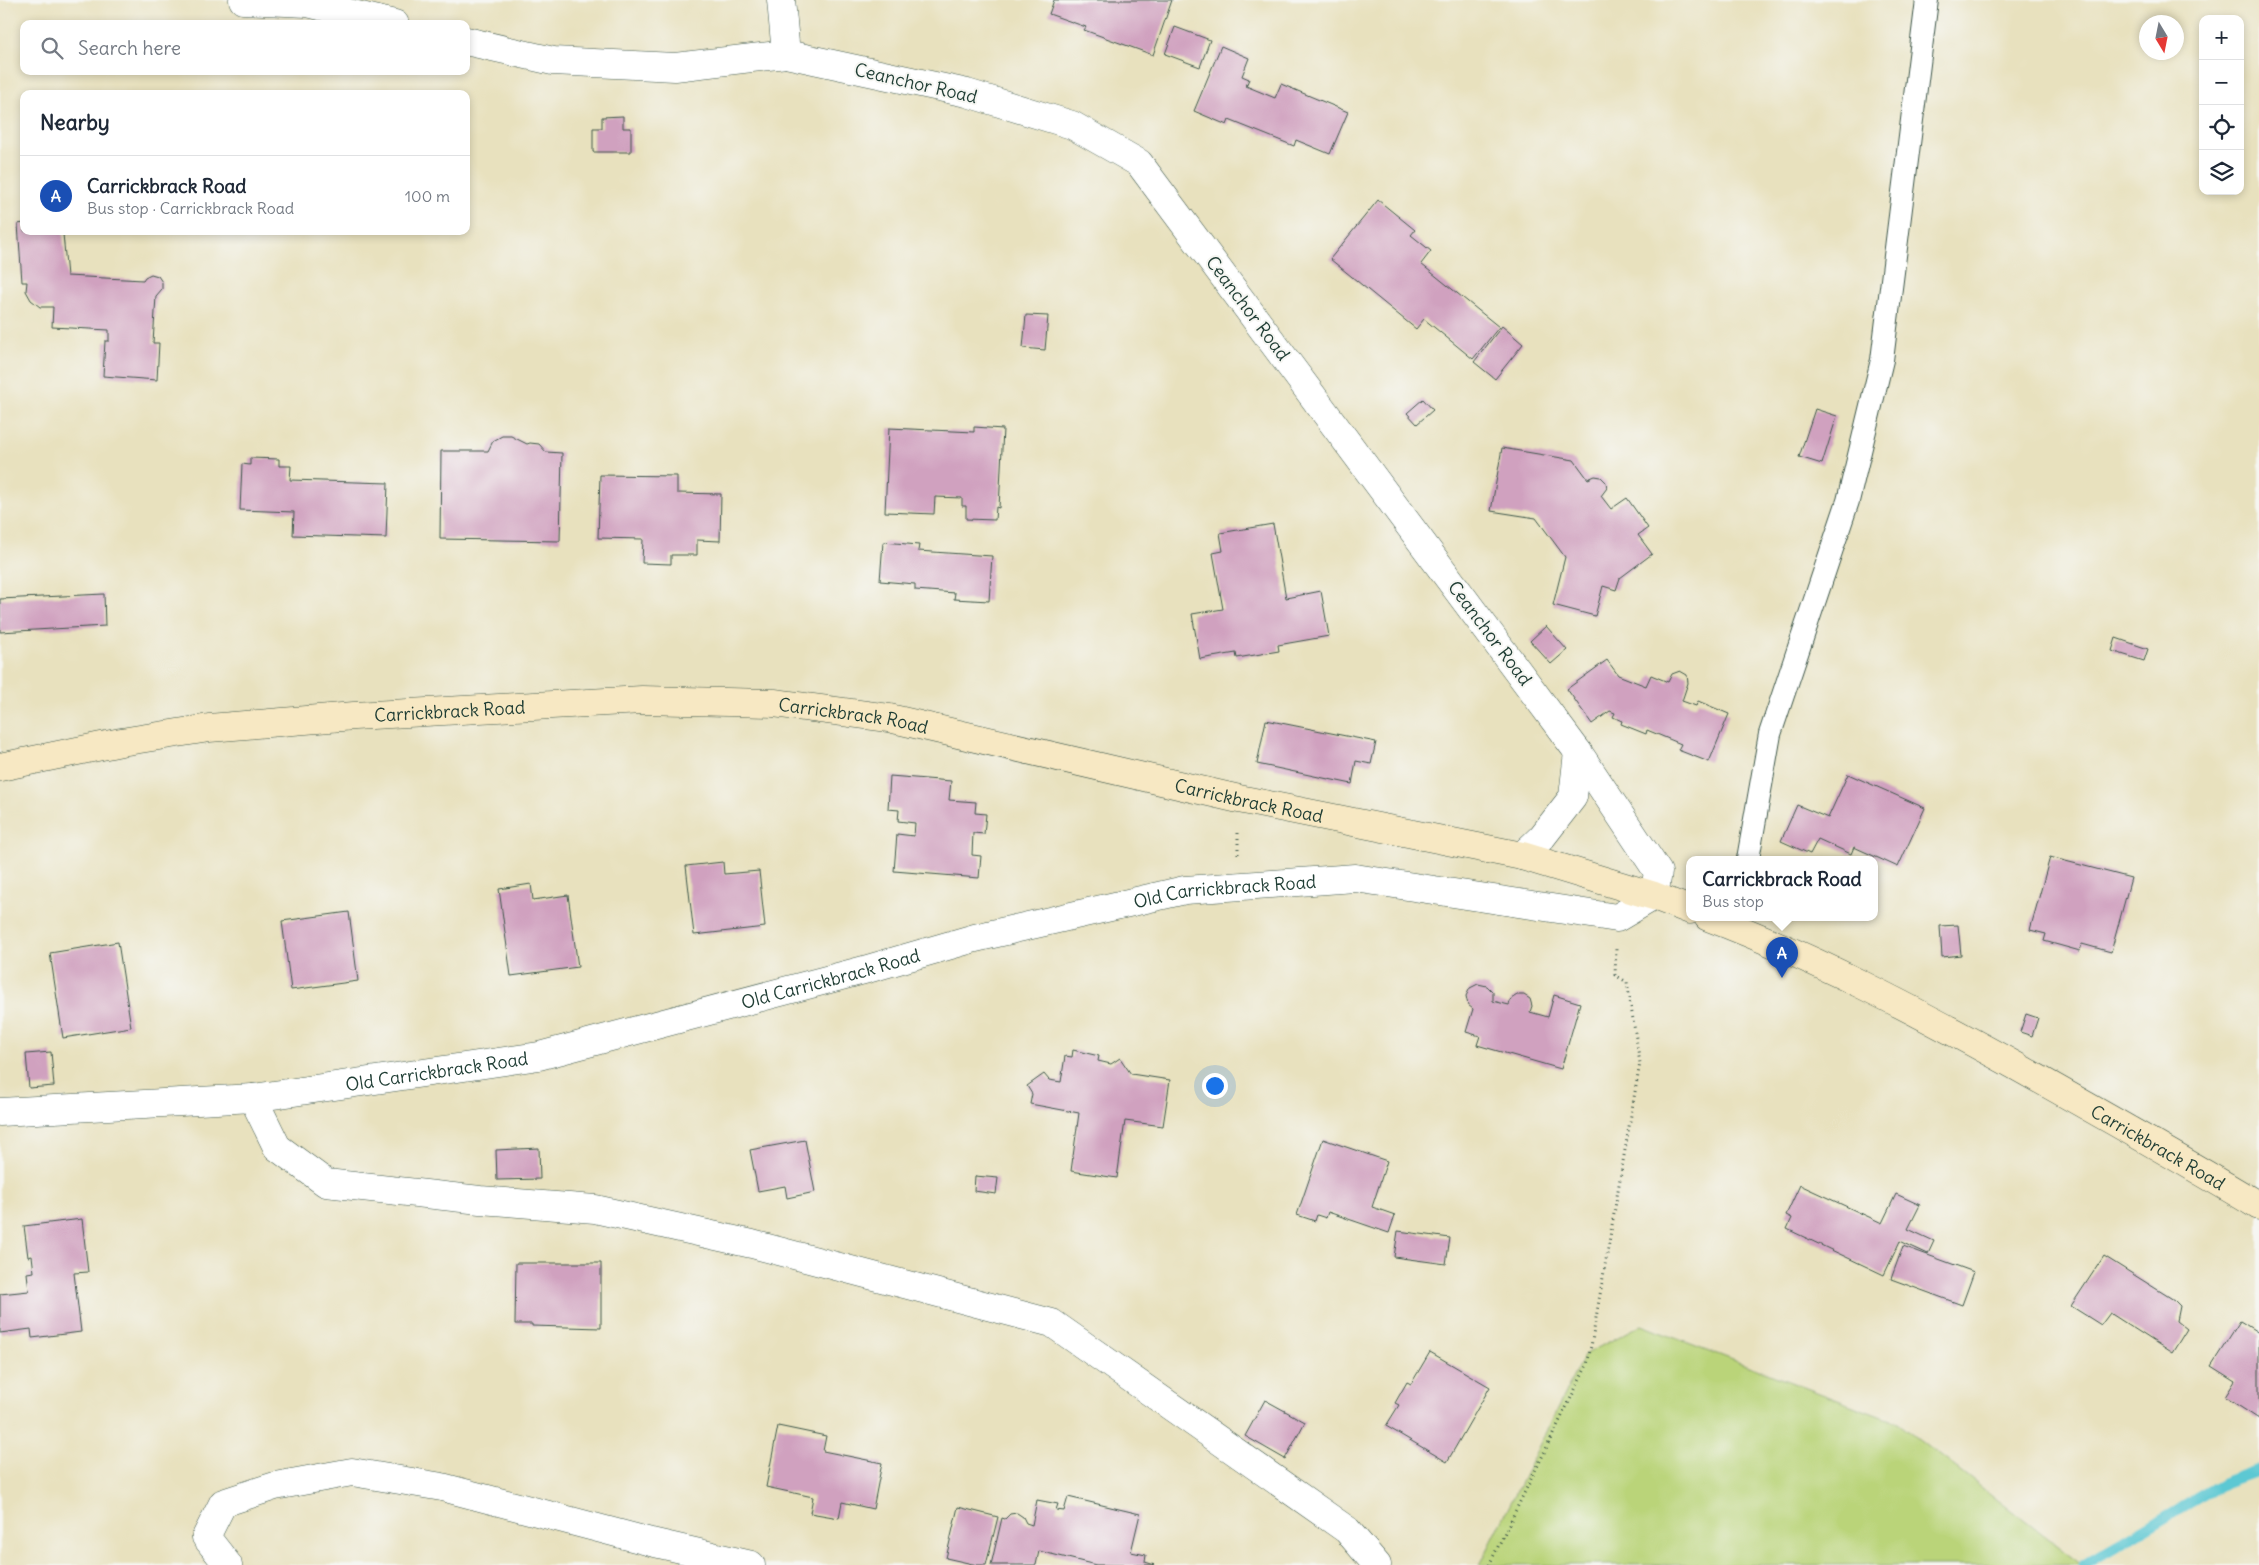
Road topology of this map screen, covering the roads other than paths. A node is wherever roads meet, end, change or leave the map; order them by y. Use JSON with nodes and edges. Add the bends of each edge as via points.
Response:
{"nodes":[{"id":1,"x":243,"y":0,"type":"edge"},
{"id":2,"x":781,"y":0,"type":"edge"},
{"id":3,"x":1927,"y":0,"type":"edge"},
{"id":4,"x":378,"y":20,"type":"edge"},
{"id":5,"x":470,"y":42,"type":"edge"},
{"id":6,"x":786,"y":54,"type":"junction"},
{"id":7,"x":1578,"y":752,"type":"junction"},
{"id":8,"x":0,"y":767,"type":"edge"},
{"id":9,"x":1522,"y":856,"type":"junction"},
{"id":10,"x":1749,"y":856,"type":"edge"},
{"id":11,"x":1654,"y":896,"type":"junction"},
{"id":12,"x":1686,"y":908,"type":"edge"},
{"id":13,"x":1735,"y":922,"type":"edge"},
{"id":14,"x":253,"y":1098,"type":"junction"},
{"id":15,"x":0,"y":1112,"type":"edge"},
{"id":16,"x":2259,"y":1206,"type":"edge"},
{"id":17,"x":228,"y":1565,"type":"edge"},
{"id":18,"x":750,"y":1565,"type":"edge"},
{"id":19,"x":1377,"y":1565,"type":"edge"}],
"edges":[{"from":1,"to":4,"type":"street","via":[[307,3]]},
{"from":2,"to":6,"type":"street"},
{"from":3,"to":10,"type":"lane","via":[[1882,360],[1848,501],[1770,734]]},
{"from":5,"to":6,"type":"street","name":"Ceanchor Road","via":[[553,62],[674,67]]},
{"from":6,"to":7,"type":"street","name":"Ceanchor Road","via":[[967,93],[1034,113],[1072,125],[1140,163]]},
{"from":7,"to":9,"type":"street","via":[[1573,797],[1542,837]]},
{"from":7,"to":11,"type":"street","name":"Ceanchor Road","via":[[1658,872]]},
{"from":8,"to":9,"type":"main road","name":"Carrickbrack Road","via":[[210,728],[354,716],[642,700],[774,703],[889,718],[1239,799]]},
{"from":9,"to":11,"type":"main road","name":"Carrickbrack Road"},
{"from":11,"to":12,"type":"main road","name":"Carrickbrack Road"},
{"from":11,"to":14,"type":"street","name":"Old Carrickbrack Road","via":[[1617,918],[1355,878],[1185,890],[975,938],[540,1056]]},
{"from":13,"to":16,"type":"main road","name":"Carrickbrack Road","via":[[1938,1023],[2151,1140]]},
{"from":14,"to":15,"type":"street","name":"Old Carrickbrack Road"},
{"from":14,"to":19,"type":"street","via":[[277,1147],[326,1183],[595,1209],[752,1244],[1052,1323],[1347,1530]]},
{"from":17,"to":18,"type":"street","via":[[206,1537],[223,1503],[275,1486],[352,1472],[442,1487]]}]}
